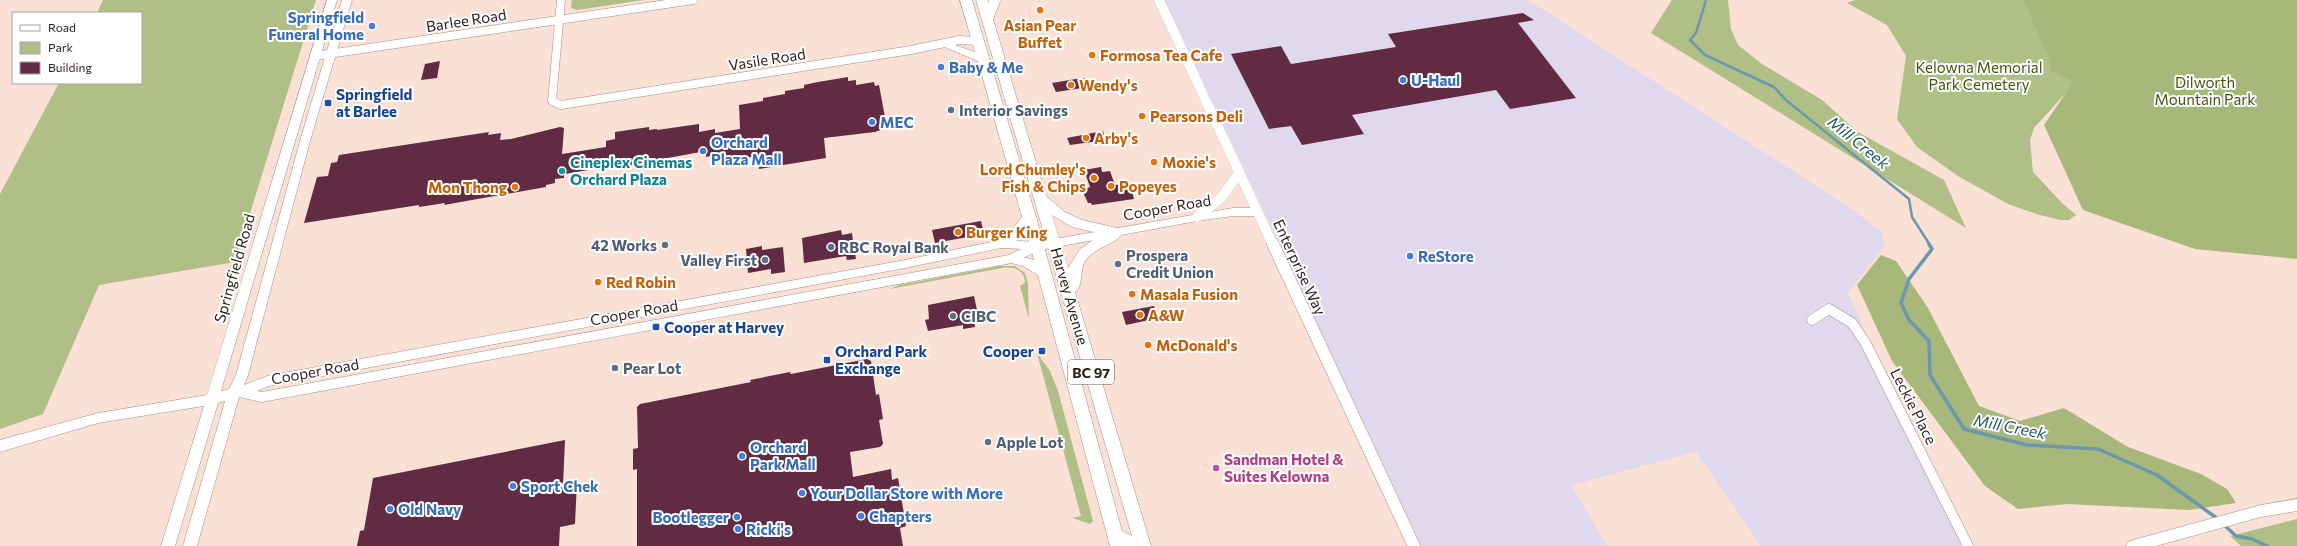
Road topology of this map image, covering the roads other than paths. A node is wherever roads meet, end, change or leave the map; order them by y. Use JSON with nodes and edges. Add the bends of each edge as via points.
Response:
{"nodes":[{"id":1,"x":332,"y":0,"type":"edge"},
{"id":2,"x":347,"y":0,"type":"edge"},
{"id":3,"x":561,"y":0,"type":"edge"},
{"id":4,"x":693,"y":0,"type":"edge"},
{"id":5,"x":966,"y":0,"type":"edge"},
{"id":6,"x":982,"y":0,"type":"edge"},
{"id":7,"x":995,"y":0,"type":"edge"},
{"id":8,"x":1159,"y":0,"type":"edge"},
{"id":9,"x":559,"y":19,"type":"junction"},
{"id":10,"x":988,"y":19,"type":"junction"},
{"id":11,"x":978,"y":41,"type":"junction"},
{"id":12,"x":943,"y":44,"type":"junction"},
{"id":13,"x":331,"y":54,"type":"junction"},
{"id":14,"x":315,"y":56,"type":"junction"},
{"id":15,"x":983,"y":59,"type":"junction"},
{"id":16,"x":999,"y":60,"type":"junction"},
{"id":17,"x":1239,"y":173,"type":"junction"},
{"id":18,"x":1041,"y":197,"type":"junction"},
{"id":19,"x":1256,"y":212,"type":"junction"},
{"id":20,"x":1028,"y":217,"type":"junction"},
{"id":21,"x":1197,"y":217,"type":"junction"},
{"id":22,"x":1117,"y":232,"type":"junction"},
{"id":23,"x":1055,"y":243,"type":"junction"},
{"id":24,"x":1001,"y":244,"type":"junction"},
{"id":25,"x":1037,"y":246,"type":"junction"},
{"id":26,"x":1012,"y":259,"type":"junction"},
{"id":27,"x":1043,"y":272,"type":"junction"},
{"id":28,"x":1072,"y":302,"type":"junction"},
{"id":29,"x":1812,"y":320,"type":"dead end"},
{"id":30,"x":234,"y":393,"type":"junction"},
{"id":31,"x":214,"y":398,"type":"junction"},
{"id":32,"x":0,"y":446,"type":"edge"},
{"id":33,"x":2297,"y":505,"type":"edge"},
{"id":34,"x":1117,"y":540,"type":"edge"},
{"id":35,"x":168,"y":546,"type":"edge"},
{"id":36,"x":190,"y":546,"type":"edge"},
{"id":37,"x":1135,"y":546,"type":"edge"},
{"id":38,"x":1144,"y":546,"type":"edge"},
{"id":39,"x":1414,"y":546,"type":"edge"},
{"id":40,"x":1968,"y":546,"type":"edge"},
{"id":41,"x":2133,"y":546,"type":"edge"}],
"edges":[{"from":1,"to":14,"type":"main road","name":"Springfield Road"},
{"from":2,"to":13,"type":"main road"},
{"from":3,"to":9,"type":"street"},
{"from":4,"to":9,"type":"street","name":"Barlee Road"},
{"from":5,"to":11,"type":"highway","name":"Harvey Avenue","number":"BC 97"},
{"from":6,"to":10,"type":"highway","name":"Harvey Avenue","number":"BC 97"},
{"from":7,"to":10,"type":"highway"},
{"from":8,"to":17,"type":"street","name":"Enterprise Way"},
{"from":9,"to":12,"type":"street","name":"Vasile Road","via":[[552,101],[561,105]]},
{"from":9,"to":13,"type":"street","name":"Barlee Road"},
{"from":10,"to":16,"type":"highway","name":"Harvey Avenue","number":"BC 97"},
{"from":11,"to":12,"type":"street","name":"Vasile Road","via":[[959,40]]},
{"from":11,"to":15,"type":"highway","name":"Harvey Avenue","number":"BC 97"},
{"from":11,"to":16,"type":"highway","via":[[988,46]]},
{"from":12,"to":15,"type":"highway"},
{"from":13,"to":14,"type":"street","name":"Barlee Road"},
{"from":13,"to":30,"type":"main road","via":[[242,374]]},
{"from":14,"to":31,"type":"main road","name":"Springfield Road"},
{"from":15,"to":20,"type":"highway","name":"Harvey Avenue","number":"BC 97"},
{"from":16,"to":18,"type":"highway","name":"Harvey Avenue","number":"BC 97"},
{"from":17,"to":19,"type":"street","name":"Enterprise Way"},
{"from":17,"to":21,"type":"street","via":[[1221,199]]},
{"from":18,"to":22,"type":"highway","via":[[1055,212],[1073,223]]},
{"from":18,"to":23,"type":"highway","name":"Harvey Avenue","number":"BC 97"},
{"from":19,"to":21,"type":"main road","name":"Cooper Road"},
{"from":19,"to":39,"type":"street","name":"Enterprise Way"},
{"from":20,"to":24,"type":"highway","via":[[1015,235]]},
{"from":20,"to":25,"type":"highway","name":"Harvey Avenue","number":"BC 97"},
{"from":21,"to":22,"type":"main road","name":"Cooper Road"},
{"from":22,"to":23,"type":"main road","name":"Cooper Road"},
{"from":22,"to":28,"type":"highway","via":[[1083,254],[1072,270]]},
{"from":23,"to":25,"type":"main road","name":"Cooper Road"},
{"from":23,"to":28,"type":"highway","name":"Harvey Avenue","number":"BC 97"},
{"from":24,"to":25,"type":"main road","name":"Cooper Road"},
{"from":24,"to":30,"type":"main road","name":"Cooper Road","via":[[275,380]]},
{"from":25,"to":26,"type":"main road","name":"Cooper Road"},
{"from":25,"to":27,"type":"highway","name":"Harvey Avenue","number":"BC 97"},
{"from":26,"to":27,"type":"highway","via":[[1027,262]]},
{"from":26,"to":30,"type":"main road","name":"Cooper Road","via":[[262,397]]},
{"from":27,"to":34,"type":"highway","name":"Harvey Avenue","number":"BC 97"},
{"from":28,"to":38,"type":"highway","name":"Harvey Avenue","number":"BC 97"},
{"from":29,"to":40,"type":"street","name":"Leckie Place","via":[[1829,309],[1852,323],[1865,342]]},
{"from":30,"to":31,"type":"main road","name":"Cooper Road"},
{"from":30,"to":36,"type":"main road"},
{"from":31,"to":32,"type":"main road","name":"Cooper Road","via":[[110,415],[48,430]]},
{"from":31,"to":35,"type":"main road","name":"Springfield Road"},
{"from":33,"to":41,"type":"main road","via":[[2219,522]]},
{"from":34,"to":37,"type":"highway"}]}
